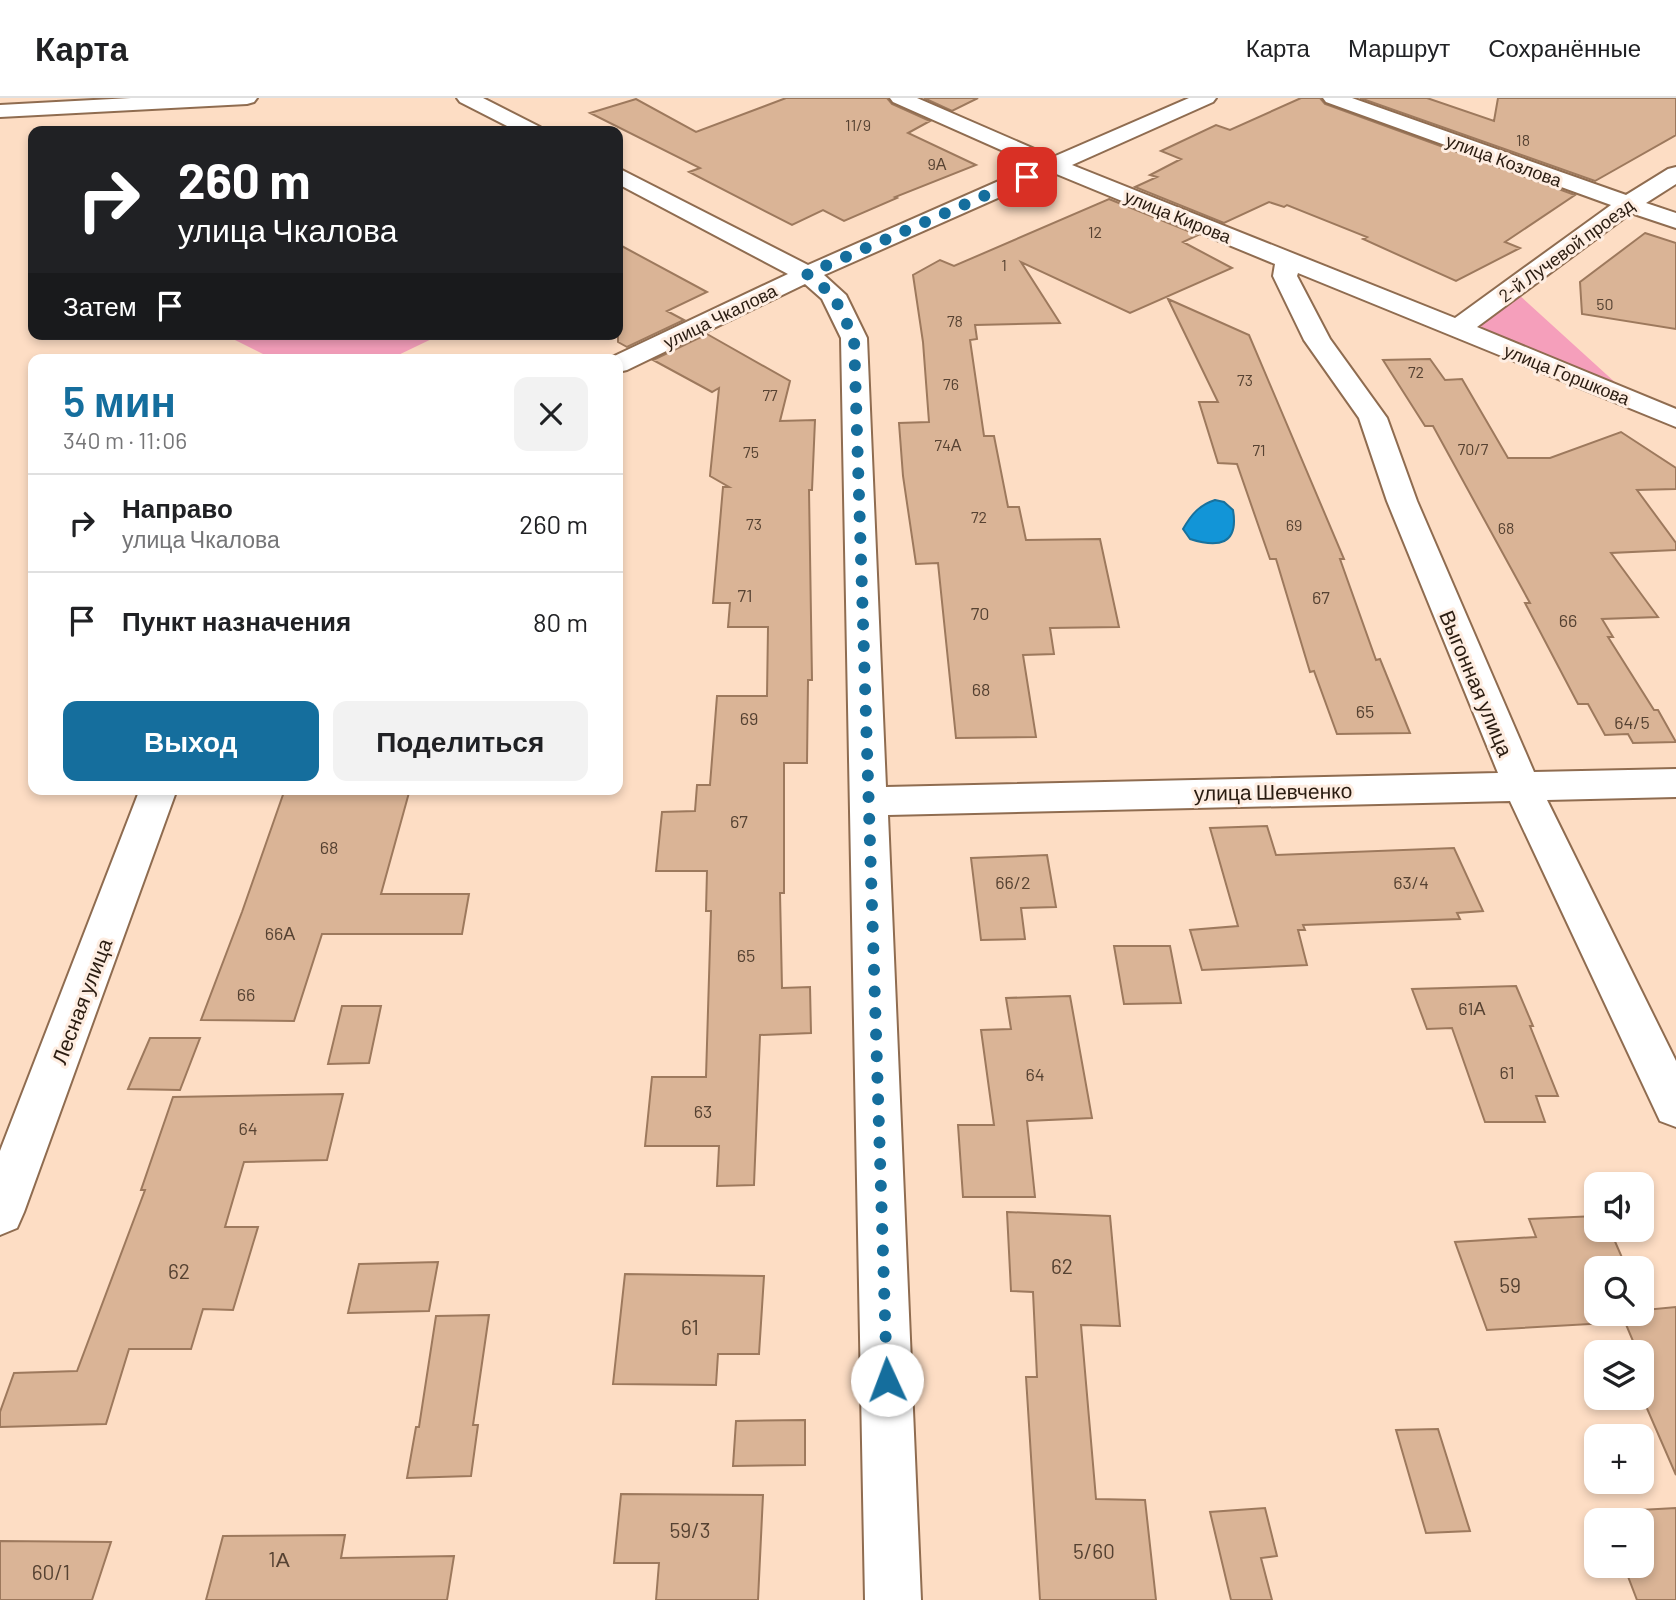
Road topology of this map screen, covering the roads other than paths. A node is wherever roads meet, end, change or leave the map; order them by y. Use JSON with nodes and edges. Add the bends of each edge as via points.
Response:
{"nodes":[{"id":1,"x":247,"y":98,"type":"edge"},
{"id":2,"x":467,"y":98,"type":"edge"},
{"id":3,"x":900,"y":98,"type":"edge"},
{"id":4,"x":1206,"y":98,"type":"edge"},
{"id":5,"x":1333,"y":98,"type":"edge"},
{"id":6,"x":0,"y":111,"type":"edge"},
{"id":7,"x":523,"y":126,"type":"edge"},
{"id":8,"x":1051,"y":166,"type":"junction"},
{"id":9,"x":1676,"y":174,"type":"edge"},
{"id":10,"x":623,"y":178,"type":"edge"},
{"id":11,"x":1628,"y":204,"type":"junction"},
{"id":12,"x":1676,"y":221,"type":"edge"},
{"id":13,"x":1288,"y":260,"type":"junction"},
{"id":14,"x":807,"y":274,"type":"junction"},
{"id":15,"x":1457,"y":329,"type":"junction"},
{"id":16,"x":623,"y":363,"type":"edge"},
{"id":17,"x":1676,"y":419,"type":"edge"},
{"id":18,"x":1676,"y":783,"type":"edge"},
{"id":19,"x":1521,"y":785,"type":"junction"},
{"id":20,"x":157,"y":795,"type":"edge"},
{"id":21,"x":870,"y":801,"type":"junction"},
{"id":22,"x":1676,"y":1107,"type":"edge"},
{"id":23,"x":0,"y":1212,"type":"edge"},
{"id":24,"x":893,"y":1600,"type":"edge"}],
"edges":[{"from":1,"to":6,"type":"street"},
{"from":2,"to":7,"type":"street"},
{"from":3,"to":8,"type":"street","name":"улица Кирова"},
{"from":4,"to":8,"type":"street","name":"улица Чкалова"},
{"from":5,"to":11,"type":"street","name":"улица Козлова"},
{"from":8,"to":13,"type":"street","name":"улица Кирова"},
{"from":8,"to":14,"type":"street","name":"улица Чкалова"},
{"from":9,"to":11,"type":"street","name":"2-й Лучевой проезд"},
{"from":10,"to":14,"type":"street"},
{"from":11,"to":12,"type":"street","name":"улица Козлова"},
{"from":11,"to":15,"type":"street","name":"2-й Лучевой проезд"},
{"from":13,"to":15,"type":"street","name":"улица Кирова"},
{"from":13,"to":19,"type":"street","name":"Выгонная улица","via":[[1285,276],[1317,340],[1373,418],[1402,501]]},
{"from":14,"to":16,"type":"street","name":"улица Чкалова"},
{"from":14,"to":21,"type":"street","via":[[833,295],[854,338]]},
{"from":15,"to":17,"type":"street","name":"улица Горшкова"},
{"from":18,"to":19,"type":"street","name":"улица Шевченко"},
{"from":19,"to":21,"type":"street","name":"улица Шевченко"},
{"from":19,"to":22,"type":"street","name":"Выгонная улица"},
{"from":20,"to":23,"type":"street","name":"Лесная улица"},
{"from":21,"to":24,"type":"street"}]}
